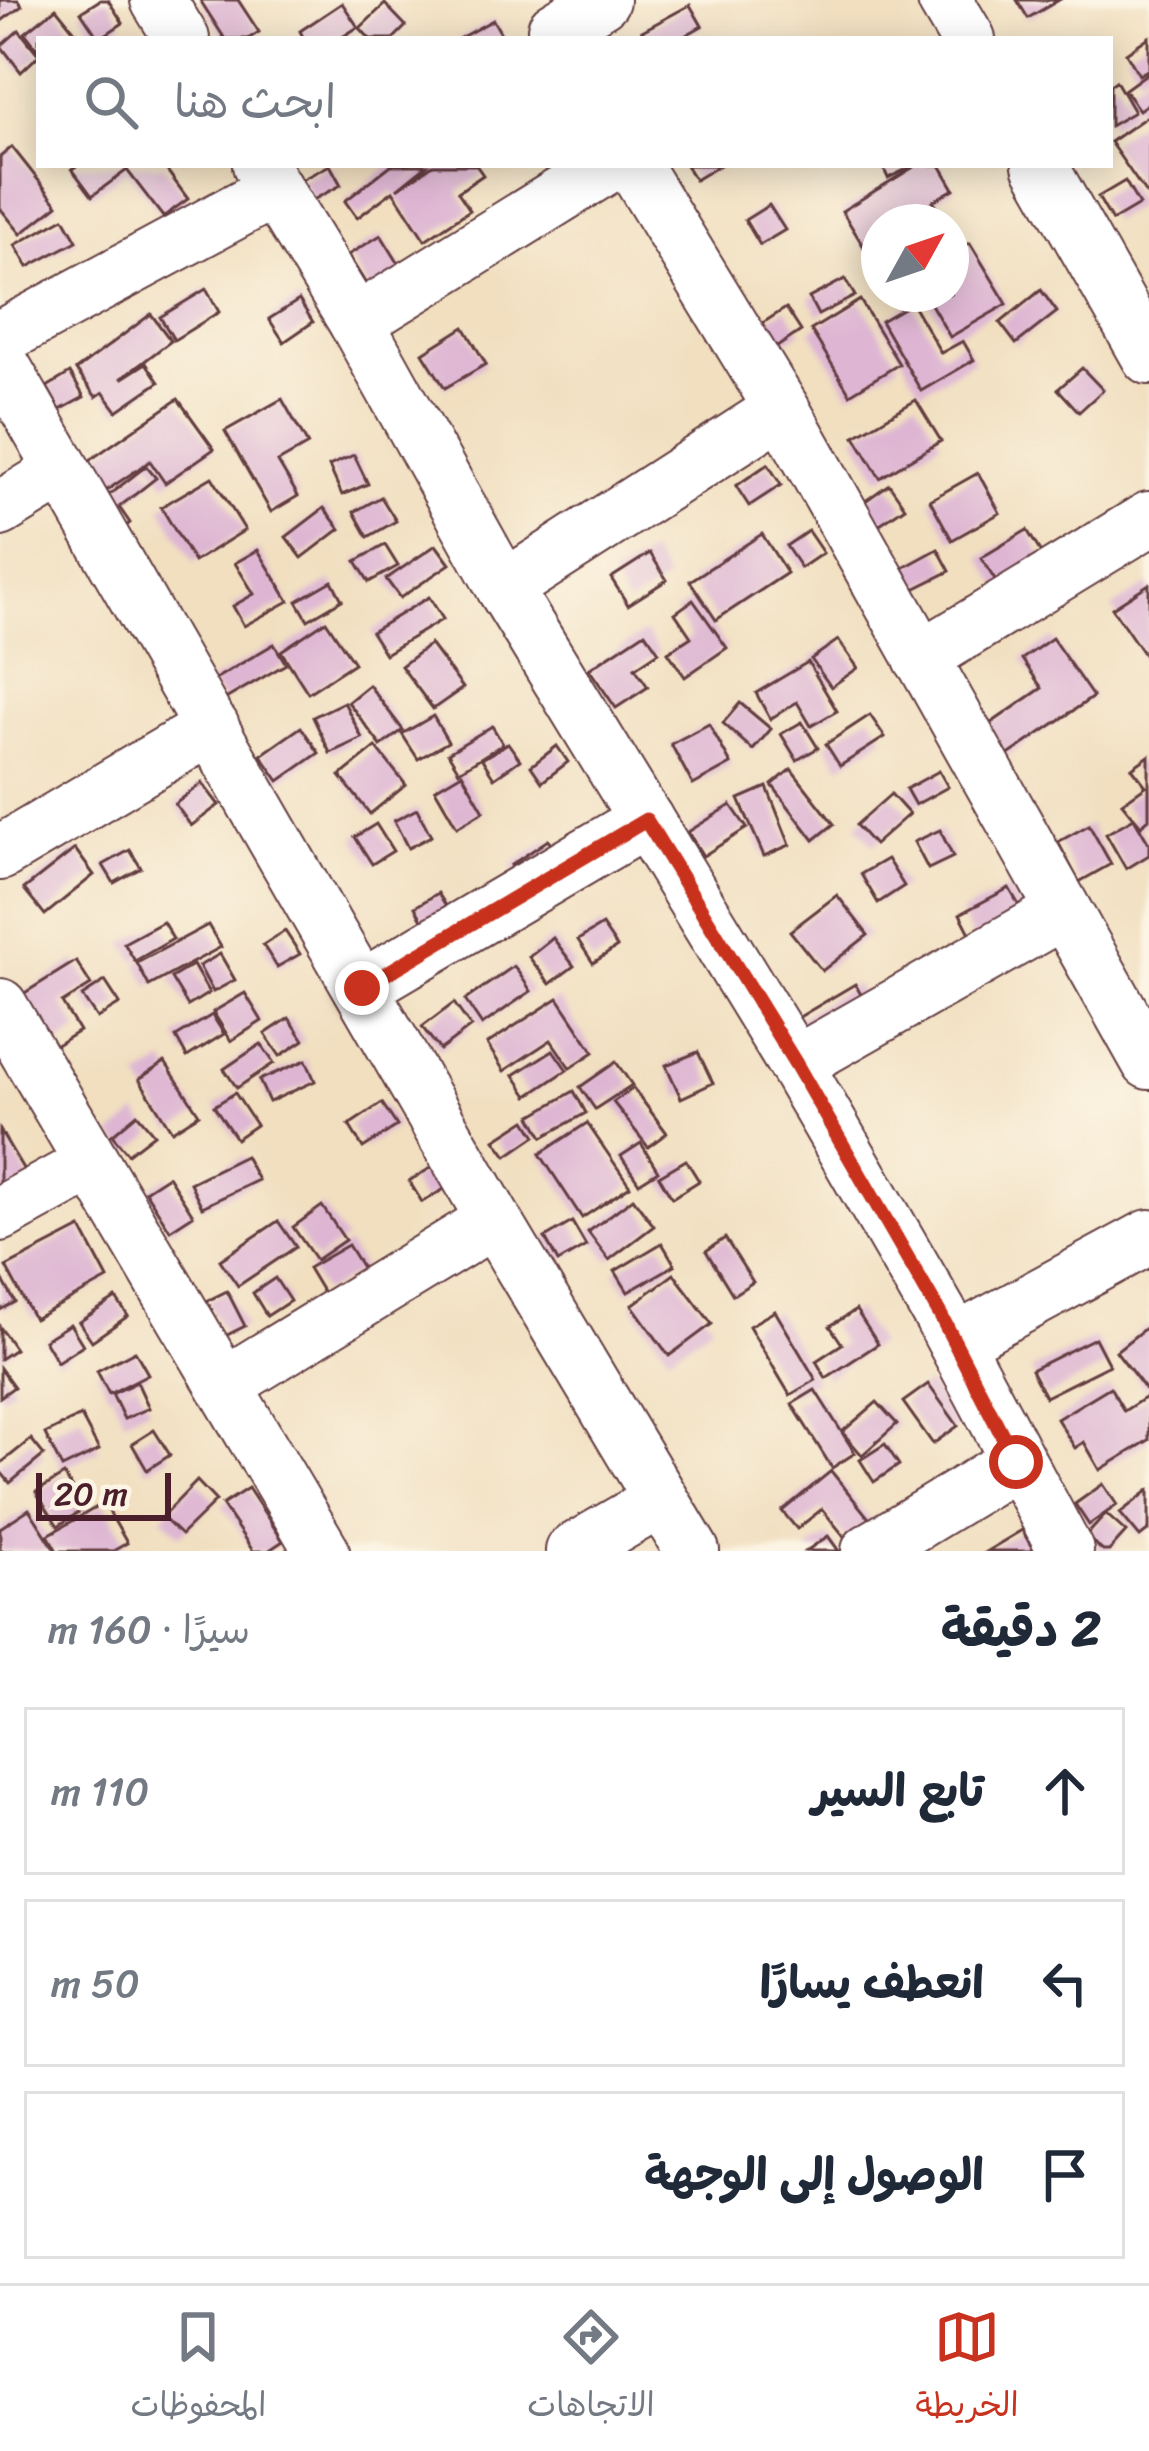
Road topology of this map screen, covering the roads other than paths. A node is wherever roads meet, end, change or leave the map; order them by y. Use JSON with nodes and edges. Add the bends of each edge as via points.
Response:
{"nodes":[{"id":1,"x":158,"y":0,"type":"edge"},
{"id":2,"x":602,"y":0,"type":"edge"},
{"id":3,"x":945,"y":0,"type":"edge"},
{"id":4,"x":551,"y":23,"type":"edge"},
{"id":5,"x":180,"y":36,"type":"edge"},
{"id":6,"x":966,"y":36,"type":"edge"},
{"id":7,"x":604,"y":168,"type":"edge"},
{"id":8,"x":635,"y":168,"type":"edge"},
{"id":9,"x":1042,"y":168,"type":"edge"},
{"id":10,"x":267,"y":178,"type":"edge"},
{"id":11,"x":356,"y":322,"type":"junction"},
{"id":12,"x":0,"y":338,"type":"edge"},
{"id":13,"x":1149,"y":356,"type":"edge"},
{"id":14,"x":0,"y":362,"type":"edge"},
{"id":15,"x":782,"y":409,"type":"junction"},
{"id":16,"x":62,"y":470,"type":"junction"},
{"id":17,"x":0,"y":509,"type":"edge"},
{"id":18,"x":1149,"y":519,"type":"edge"},
{"id":19,"x":504,"y":588,"type":"junction"},
{"id":20,"x":921,"y":658,"type":"junction"},
{"id":21,"x":212,"y":727,"type":"junction"},
{"id":22,"x":646,"y":820,"type":"junction"},
{"id":23,"x":0,"y":853,"type":"edge"},
{"id":24,"x":1062,"y":912,"type":"junction"},
{"id":25,"x":362,"y":988,"type":"junction"},
{"id":26,"x":0,"y":1006,"type":"edge"},
{"id":27,"x":1149,"y":1063,"type":"edge"},
{"id":28,"x":796,"y":1064,"type":"junction"},
{"id":29,"x":91,"y":1164,"type":"junction"},
{"id":30,"x":0,"y":1214,"type":"edge"},
{"id":31,"x":494,"y":1220,"type":"junction"},
{"id":32,"x":1149,"y":1237,"type":"edge"},
{"id":33,"x":955,"y":1342,"type":"junction"},
{"id":34,"x":224,"y":1384,"type":"junction"},
{"id":35,"x":1016,"y":1462,"type":"junction"},
{"id":36,"x":661,"y":1500,"type":"junction"},
{"id":37,"x":322,"y":1551,"type":"edge"},
{"id":38,"x":572,"y":1551,"type":"edge"},
{"id":39,"x":692,"y":1551,"type":"edge"},
{"id":40,"x":869,"y":1551,"type":"edge"},
{"id":41,"x":1066,"y":1551,"type":"edge"}],
"edges":[{"from":1,"to":5,"type":"street"},
{"from":2,"to":4,"type":"street"},
{"from":3,"to":6,"type":"street"},
{"from":7,"to":11,"type":"street"},
{"from":8,"to":15,"type":"street"},
{"from":9,"to":13,"type":"street"},
{"from":10,"to":11,"type":"street"},
{"from":10,"to":12,"type":"street"},
{"from":11,"to":19,"type":"street"},
{"from":14,"to":16,"type":"street"},
{"from":15,"to":19,"type":"street"},
{"from":15,"to":20,"type":"street"},
{"from":16,"to":17,"type":"street"},
{"from":16,"to":21,"type":"street"},
{"from":18,"to":20,"type":"street"},
{"from":19,"to":22,"type":"street"},
{"from":20,"to":24,"type":"street"},
{"from":21,"to":23,"type":"street"},
{"from":21,"to":25,"type":"street"},
{"from":22,"to":25,"type":"street"},
{"from":22,"to":28,"type":"street"},
{"from":24,"to":27,"type":"street"},
{"from":24,"to":28,"type":"street"},
{"from":25,"to":31,"type":"street"},
{"from":26,"to":29,"type":"street"},
{"from":28,"to":33,"type":"street"},
{"from":29,"to":30,"type":"street"},
{"from":29,"to":34,"type":"street"},
{"from":31,"to":34,"type":"street"},
{"from":31,"to":36,"type":"street"},
{"from":32,"to":33,"type":"street"},
{"from":33,"to":35,"type":"street"},
{"from":34,"to":37,"type":"street"},
{"from":35,"to":40,"type":"street"},
{"from":35,"to":41,"type":"street"},
{"from":36,"to":38,"type":"street"},
{"from":36,"to":39,"type":"street"}]}
